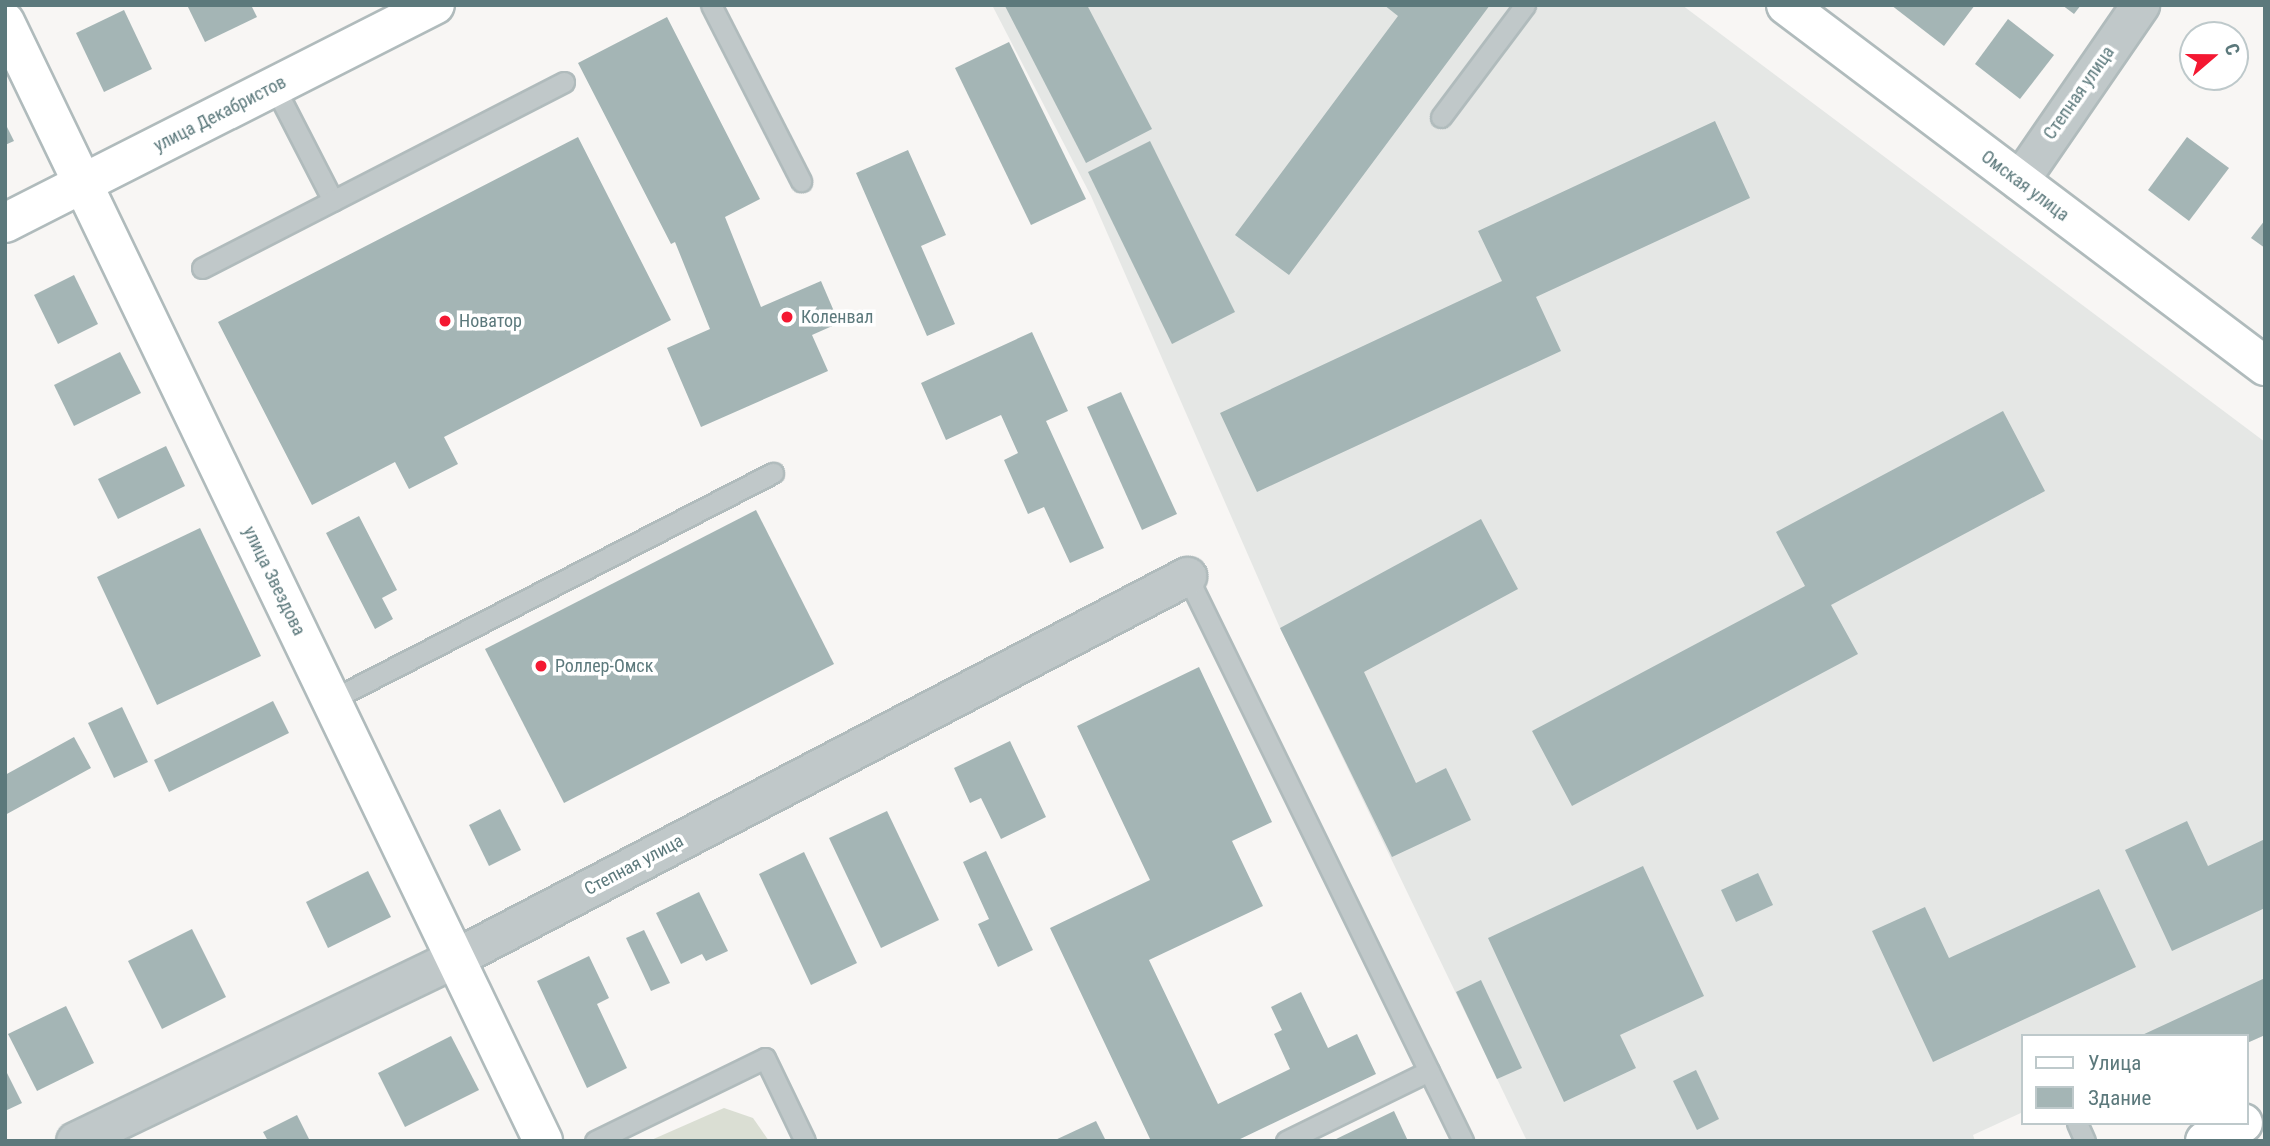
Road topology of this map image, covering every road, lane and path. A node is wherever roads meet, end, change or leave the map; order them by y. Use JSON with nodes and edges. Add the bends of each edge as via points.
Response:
{"nodes":[{"id":1,"x":435,"y":5,"type":"edge"},
{"id":2,"x":711,"y":5,"type":"edge"},
{"id":3,"x":1525,"y":5,"type":"edge"},
{"id":4,"x":1786,"y":5,"type":"edge"},
{"id":5,"x":2140,"y":5,"type":"edge"},
{"id":6,"x":5,"y":22,"type":"edge"},
{"id":7,"x":564,"y":82,"type":"dead end"},
{"id":8,"x":274,"y":86,"type":"junction"},
{"id":9,"x":1441,"y":117,"type":"dead end"},
{"id":10,"x":801,"y":181,"type":"dead end"},
{"id":11,"x":2019,"y":181,"type":"junction"},
{"id":12,"x":82,"y":184,"type":"junction"},
{"id":13,"x":333,"y":201,"type":"junction"},
{"id":14,"x":5,"y":223,"type":"edge"},
{"id":15,"x":202,"y":268,"type":"dead end"},
{"id":16,"x":2265,"y":366,"type":"edge"},
{"id":17,"x":773,"y":472,"type":"dead end"},
{"id":18,"x":1187,"y":576,"type":"joint"},
{"id":19,"x":331,"y":700,"type":"junction"},
{"id":20,"x":455,"y":958,"type":"junction"},
{"id":21,"x":1429,"y":1071,"type":"junction"},
{"id":22,"x":2265,"y":1113,"type":"edge"},
{"id":23,"x":2249,"y":1120,"type":"edge"},
{"id":24,"x":2078,"y":1125,"type":"edge"},
{"id":25,"x":2239,"y":1125,"type":"edge"},
{"id":26,"x":75,"y":1141,"type":"edge"},
{"id":27,"x":543,"y":1141,"type":"edge"},
{"id":28,"x":595,"y":1141,"type":"edge"},
{"id":29,"x":805,"y":1141,"type":"edge"},
{"id":30,"x":1286,"y":1141,"type":"edge"},
{"id":31,"x":1463,"y":1141,"type":"edge"},
{"id":32,"x":2085,"y":1141,"type":"edge"},
{"id":33,"x":2205,"y":1141,"type":"edge"}],
"edges":[{"from":1,"to":8,"type":"street","name":"улица Декабристов"},
{"from":2,"to":10,"type":"lane"},
{"from":3,"to":9,"type":"lane"},
{"from":4,"to":11,"type":"street","name":"Омская улица"},
{"from":5,"to":11,"type":"street","name":"Степная улица"},
{"from":6,"to":12,"type":"street","name":"улица Звездова"},
{"from":7,"to":13,"type":"lane"},
{"from":8,"to":12,"type":"street","name":"улица Декабристов"},
{"from":8,"to":13,"type":"lane"},
{"from":11,"to":16,"type":"street","name":"Омская улица"},
{"from":12,"to":14,"type":"street","name":"улица Декабристов"},
{"from":12,"to":19,"type":"street","name":"улица Звездова"},
{"from":13,"to":15,"type":"lane"},
{"from":17,"to":19,"type":"lane"},
{"from":18,"to":20,"type":"street","name":"Степная улица"},
{"from":18,"to":21,"type":"lane"},
{"from":19,"to":20,"type":"street","name":"улица Звездова"},
{"from":20,"to":26,"type":"street","name":"Степная улица"},
{"from":20,"to":27,"type":"street","name":"улица Звездова"},
{"from":21,"to":30,"type":"lane"},
{"from":21,"to":31,"type":"lane"},
{"from":22,"to":23,"type":"street"},
{"from":24,"to":32,"type":"lane"},
{"from":25,"to":33,"type":"street"},
{"from":28,"to":29,"type":"lane","via":[[765,1058]]}]}
